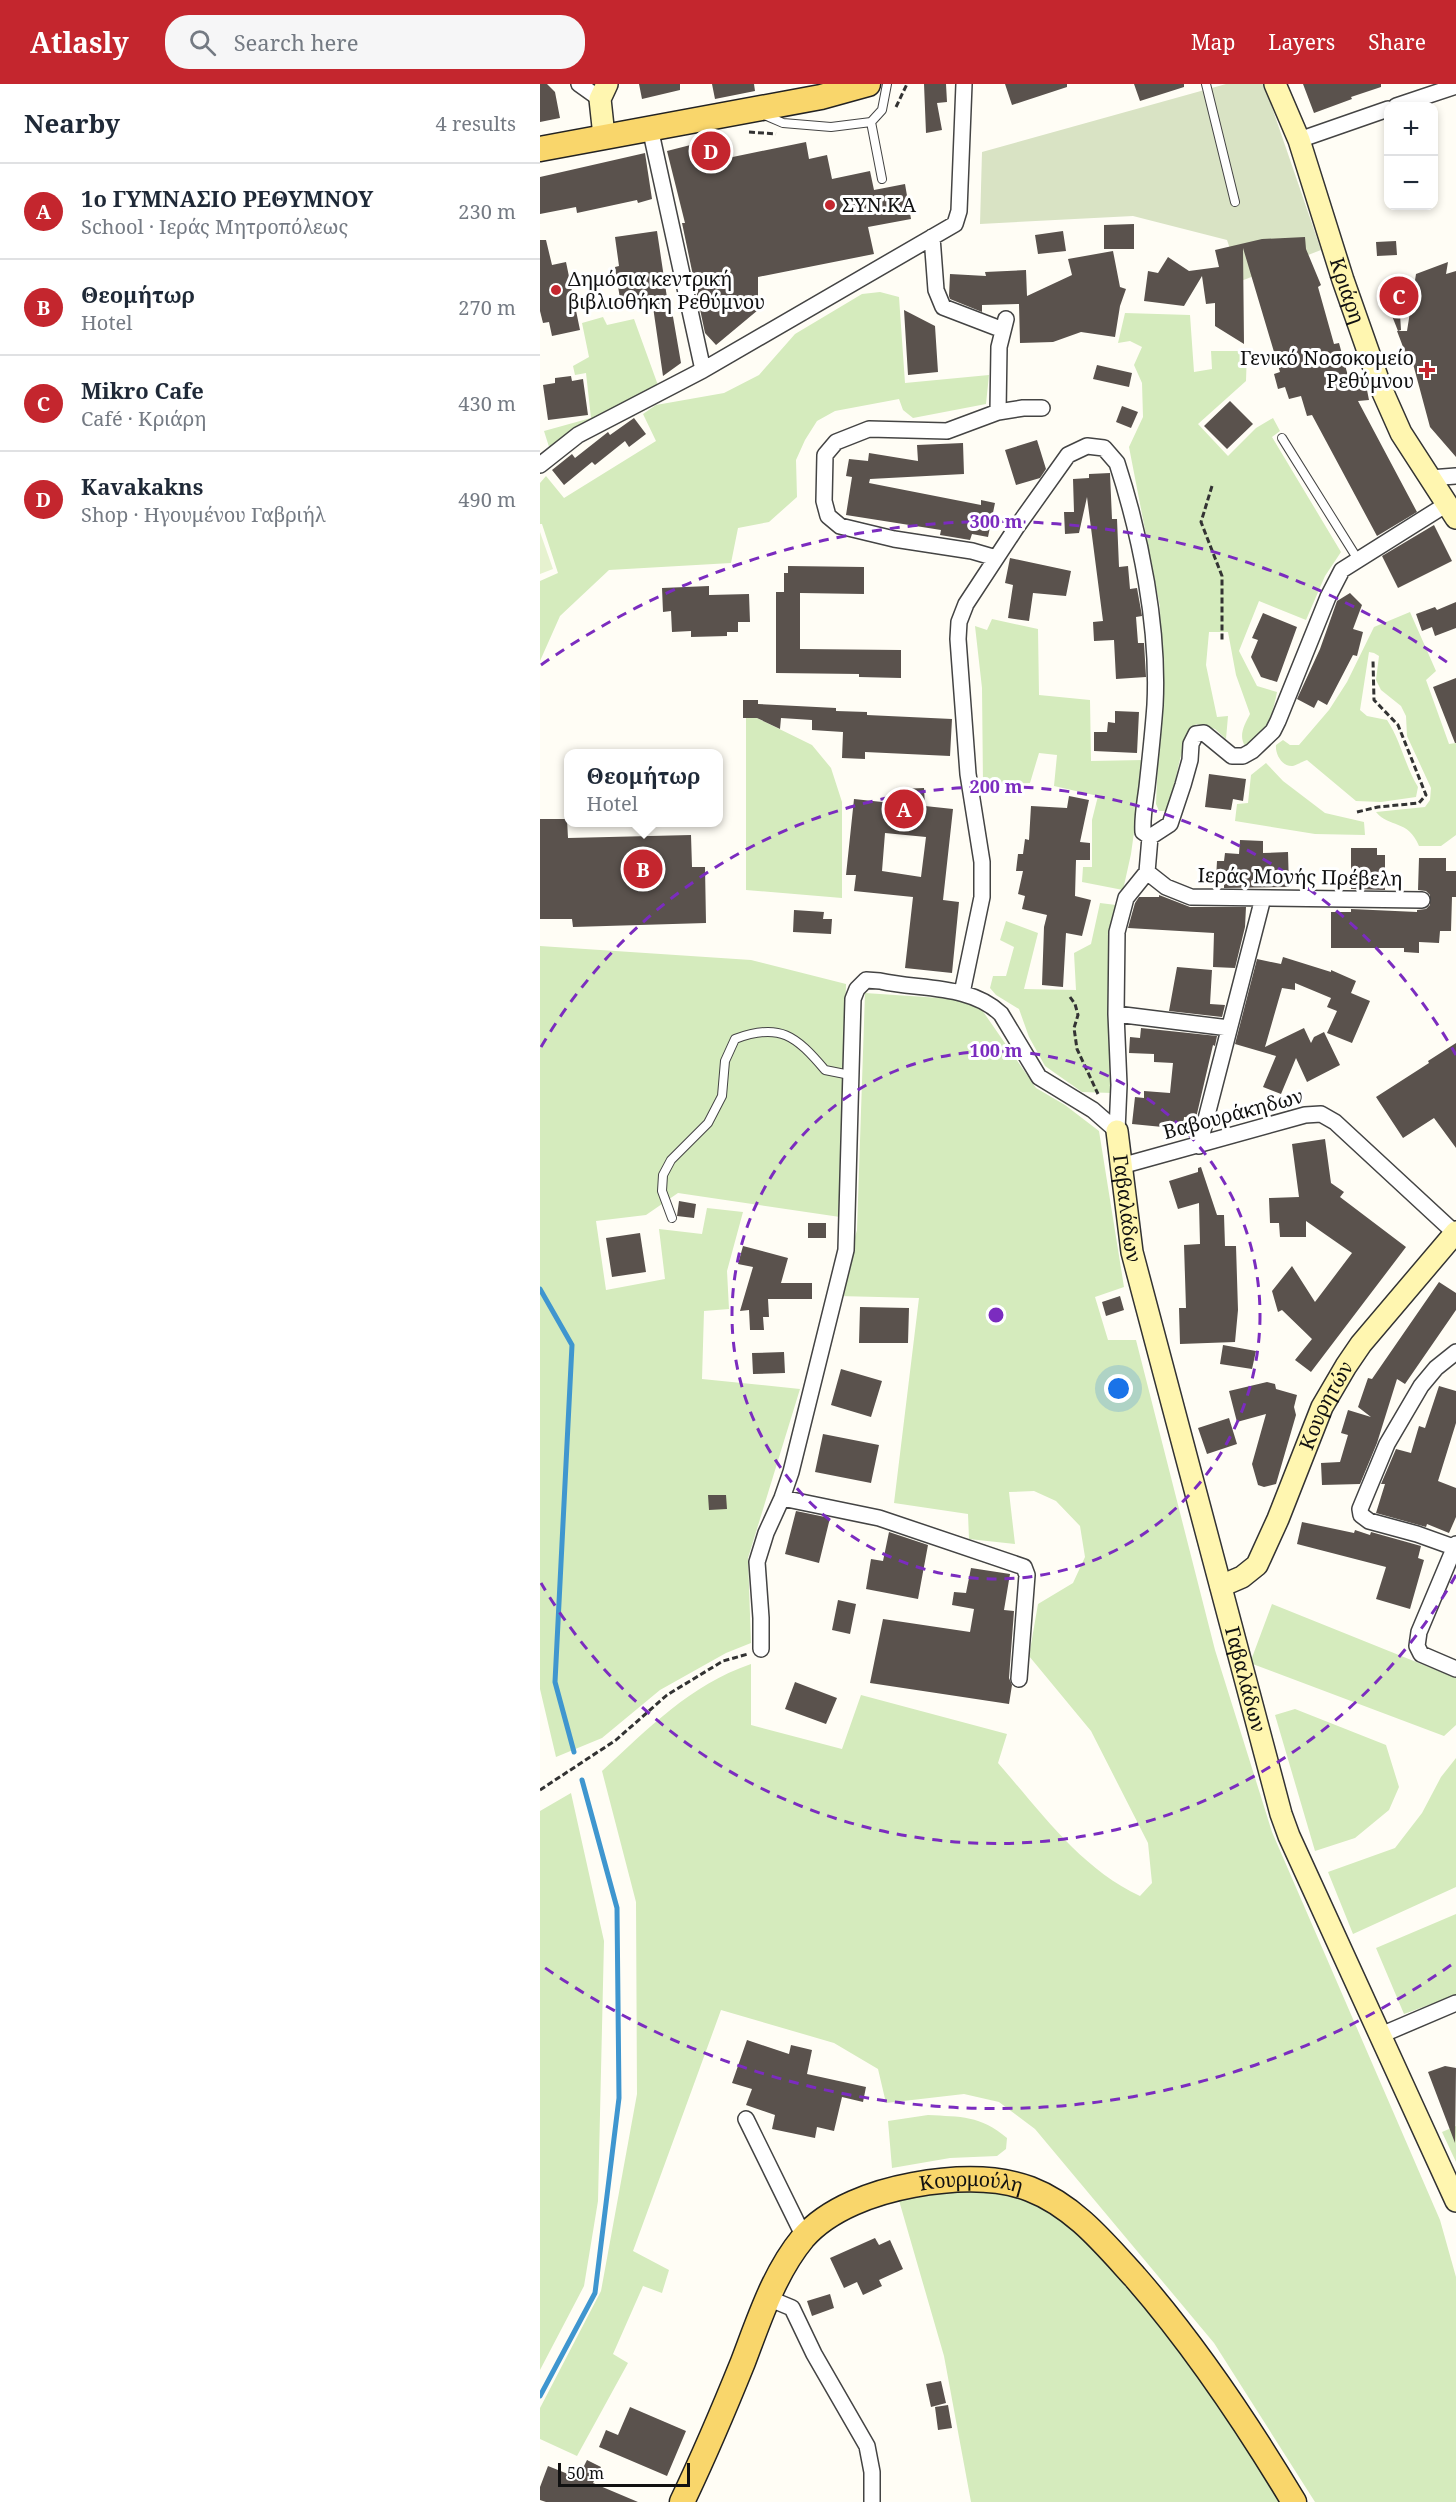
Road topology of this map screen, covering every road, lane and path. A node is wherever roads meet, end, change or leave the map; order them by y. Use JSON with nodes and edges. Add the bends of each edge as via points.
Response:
{"nodes":[{"id":1,"x":579,"y":84,"type":"edge"},
{"id":2,"x":868,"y":84,"type":"edge"},
{"id":3,"x":886,"y":84,"type":"edge"},
{"id":4,"x":906,"y":84,"type":"edge"},
{"id":5,"x":964,"y":84,"type":"edge"},
{"id":6,"x":1206,"y":84,"type":"edge"},
{"id":7,"x":1275,"y":84,"type":"edge"},
{"id":8,"x":1456,"y":86,"type":"edge"},
{"id":9,"x":604,"y":92,"type":"edge"},
{"id":10,"x":1408,"y":102,"type":"edge"},
{"id":11,"x":750,"y":110,"type":"junction"},
{"id":12,"x":1384,"y":111,"type":"edge"},
{"id":13,"x":871,"y":122,"type":"junction"},
{"id":14,"x":650,"y":128,"type":"junction"},
{"id":15,"x":741,"y":132,"type":"dead end"},
{"id":16,"x":873,"y":134,"type":"junction"},
{"id":17,"x":781,"y":135,"type":"dead end"},
{"id":18,"x":604,"y":136,"type":"junction"},
{"id":19,"x":1299,"y":140,"type":"junction"},
{"id":20,"x":540,"y":149,"type":"edge"},
{"id":21,"x":882,"y":179,"type":"dead end"},
{"id":22,"x":1235,"y":202,"type":"dead end"},
{"id":23,"x":932,"y":237,"type":"junction"},
{"id":24,"x":703,"y":370,"type":"junction"},
{"id":25,"x":1042,"y":408,"type":"dead end"},
{"id":26,"x":998,"y":412,"type":"junction"},
{"id":27,"x":1282,"y":438,"type":"dead end"},
{"id":28,"x":540,"y":465,"type":"edge"},
{"id":29,"x":1456,"y":476,"type":"edge"},
{"id":30,"x":1430,"y":478,"type":"junction"},
{"id":31,"x":1212,"y":486,"type":"dead end"},
{"id":32,"x":1451,"y":511,"type":"edge"},
{"id":33,"x":996,"y":558,"type":"junction"},
{"id":34,"x":1357,"y":558,"type":"junction"},
{"id":35,"x":1222,"y":640,"type":"dead end"},
{"id":36,"x":1374,"y":660,"type":"dead end"},
{"id":37,"x":1357,"y":812,"type":"dead end"},
{"id":38,"x":1150,"y":837,"type":"junction"},
{"id":39,"x":1147,"y":872,"type":"junction"},
{"id":40,"x":1263,"y":898,"type":"junction"},
{"id":41,"x":1422,"y":900,"type":"dead end"},
{"id":42,"x":962,"y":993,"type":"junction"},
{"id":43,"x":1070,"y":997,"type":"dead end"},
{"id":44,"x":1116,"y":1014,"type":"junction"},
{"id":45,"x":1229,"y":1028,"type":"junction"},
{"id":46,"x":850,"y":1075,"type":"junction"},
{"id":47,"x":1093,"y":1110,"type":"junction"},
{"id":48,"x":1117,"y":1131,"type":"junction"},
{"id":49,"x":1199,"y":1146,"type":"junction"},
{"id":50,"x":1121,"y":1166,"type":"junction"},
{"id":51,"x":672,"y":1218,"type":"dead end"},
{"id":52,"x":1456,"y":1233,"type":"edge"},
{"id":53,"x":1456,"y":1352,"type":"edge"},
{"id":54,"x":782,"y":1498,"type":"junction"},
{"id":55,"x":1456,"y":1546,"type":"edge"},
{"id":56,"x":1221,"y":1586,"type":"junction"},
{"id":57,"x":761,"y":1649,"type":"joint"},
{"id":58,"x":1456,"y":1669,"type":"edge"},
{"id":59,"x":1018,"y":1679,"type":"dead end"},
{"id":60,"x":540,"y":1790,"type":"edge"},
{"id":61,"x":1456,"y":2003,"type":"edge"},
{"id":62,"x":1381,"y":2035,"type":"junction"},
{"id":63,"x":746,"y":2119,"type":"dead end"},
{"id":64,"x":1456,"y":2201,"type":"edge"},
{"id":65,"x":804,"y":2237,"type":"junction"},
{"id":66,"x":768,"y":2298,"type":"junction"},
{"id":67,"x":682,"y":2502,"type":"edge"},
{"id":68,"x":872,"y":2502,"type":"edge"},
{"id":69,"x":1294,"y":2502,"type":"edge"}],
"edges":[{"from":1,"to":9,"type":"street"},
{"from":2,"to":11,"type":"main road"},
{"from":3,"to":13,"type":"lane","via":[[882,110]]},
{"from":4,"to":16,"type":"path","via":[[889,123]]},
{"from":5,"to":23,"type":"street","via":[[959,211],[955,224]]},
{"from":6,"to":22,"type":"lane"},
{"from":7,"to":19,"type":"street","name":"Κριάρη"},
{"from":8,"to":10,"type":"street"},
{"from":9,"to":18,"type":"street"},
{"from":11,"to":13,"type":"lane","via":[[783,123],[831,127]]},
{"from":11,"to":14,"type":"main road"},
{"from":12,"to":19,"type":"street"},
{"from":13,"to":16,"type":"lane"},
{"from":14,"to":18,"type":"main road"},
{"from":14,"to":24,"type":"street"},
{"from":15,"to":17,"type":"path"},
{"from":16,"to":21,"type":"lane"},
{"from":18,"to":20,"type":"main road"},
{"from":19,"to":30,"type":"street","name":"Κριάρη","via":[[1381,388],[1401,433]]},
{"from":23,"to":24,"type":"street"},
{"from":23,"to":26,"type":"street","via":[[936,290],[943,307],[1004,324],[999,347]]},
{"from":24,"to":28,"type":"street","via":[[578,435]]},
{"from":25,"to":26,"type":"street"},
{"from":26,"to":33,"type":"street","via":[[947,431],[869,429],[836,442],[825,455],[824,501],[828,516],[840,526]]},
{"from":27,"to":34,"type":"lane"},
{"from":29,"to":30,"type":"street"},
{"from":30,"to":32,"type":"street","name":"Κριάρη"},
{"from":31,"to":35,"type":"path","via":[[1201,522],[1222,576]]},
{"from":32,"to":34,"type":"street"},
{"from":33,"to":38,"type":"street","via":[[1068,455],[1086,446],[1104,448],[1117,463],[1124,486],[1154,634],[1154,714],[1142,819],[1143,832]]},
{"from":33,"to":42,"type":"street","via":[[959,622],[968,774],[982,862],[982,897]]},
{"from":34,"to":38,"type":"street","via":[[1335,582],[1273,731],[1243,756],[1232,756],[1204,733],[1196,734],[1170,824]]},
{"from":36,"to":37,"type":"path","via":[[1374,700],[1398,725],[1426,795],[1419,803]]},
{"from":38,"to":39,"type":"street"},
{"from":39,"to":40,"type":"street","name":"Ιεράς Μονής Πρέβελη","via":[[1166,887],[1191,897]]},
{"from":39,"to":44,"type":"street","via":[[1126,898],[1118,932]]},
{"from":40,"to":41,"type":"street","name":"Ιεράς Μονής Πρέβελη"},
{"from":40,"to":45,"type":"street"},
{"from":42,"to":46,"type":"street","via":[[866,980],[853,999]]},
{"from":42,"to":47,"type":"street","via":[[993,1006],[1040,1077]]},
{"from":43,"to":47,"type":"path","via":[[1078,1015],[1074,1028],[1077,1049],[1101,1100]]},
{"from":44,"to":45,"type":"street"},
{"from":44,"to":48,"type":"street"},
{"from":45,"to":49,"type":"street"},
{"from":46,"to":51,"type":"lane","via":[[825,1070],[809,1051],[787,1035],[772,1030],[735,1039],[725,1061],[722,1096],[708,1123],[671,1160],[663,1175],[662,1191]]},
{"from":46,"to":54,"type":"street","via":[[846,1250]]},
{"from":47,"to":48,"type":"street"},
{"from":48,"to":50,"type":"street","name":"Γαβαλάδων"},
{"from":49,"to":50,"type":"street","name":"Βαβουράκηδων"},
{"from":49,"to":52,"type":"street","name":"Βαβουράκηδων","via":[[1305,1115],[1321,1114],[1335,1122]]},
{"from":50,"to":56,"type":"street","name":"Γαβαλάδων","via":[[1132,1252]]},
{"from":52,"to":56,"type":"street","name":"Κουρητών","via":[[1346,1366],[1322,1407],[1257,1565]]},
{"from":53,"to":55,"type":"street","via":[[1421,1386],[1387,1444],[1360,1509],[1369,1521]]},
{"from":54,"to":57,"type":"street","via":[[757,1562]]},
{"from":54,"to":59,"type":"street","via":[[879,1518],[1024,1567],[1027,1575]]},
{"from":55,"to":58,"type":"street","via":[[1419,1632],[1417,1646],[1427,1657]]},
{"from":56,"to":62,"type":"street","name":"Γαβαλάδων","via":[[1289,1836]]},
{"from":57,"to":60,"type":"path","via":[[723,1661],[667,1695],[616,1740]]},
{"from":61,"to":62,"type":"street"},
{"from":62,"to":64,"type":"street","name":"Γαβαλάδων"},
{"from":63,"to":65,"type":"street"},
{"from":65,"to":66,"type":"main road","name":"Κουρμούλη"},
{"from":65,"to":69,"type":"main road","name":"Κουρμούλη","via":[[825,2218],[865,2198],[938,2181],[982,2179],[1029,2188],[1053,2200],[1105,2243],[1160,2306],[1214,2375]]},
{"from":66,"to":67,"type":"main road","name":"Κουρμούλη"},
{"from":66,"to":68,"type":"street","via":[[792,2308],[867,2446]]}]}
